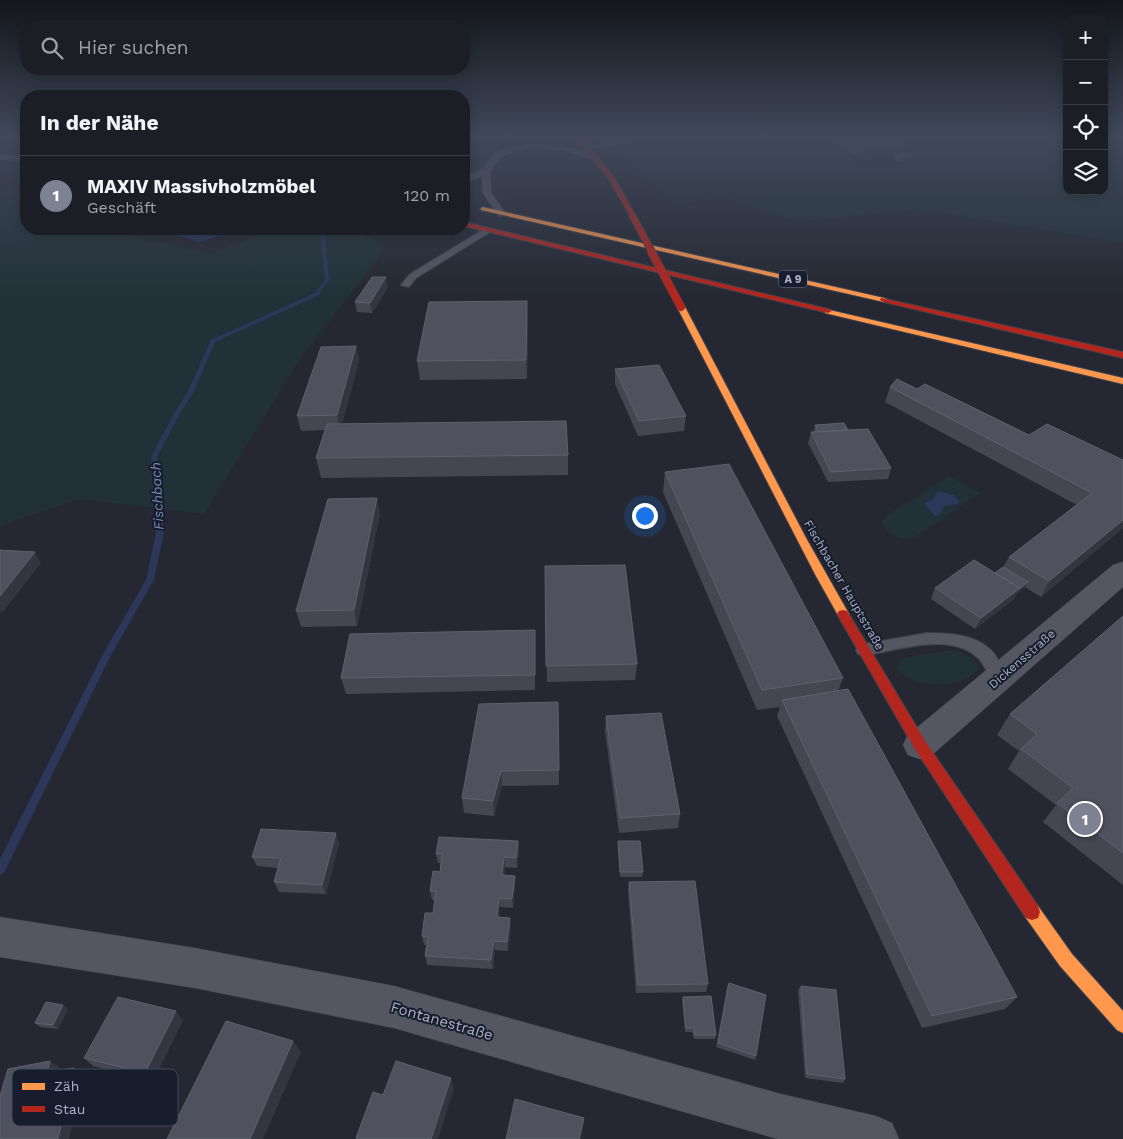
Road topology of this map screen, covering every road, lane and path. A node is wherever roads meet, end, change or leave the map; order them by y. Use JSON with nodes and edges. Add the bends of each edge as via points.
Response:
{"nodes":[{"id":1,"x":487,"y":191,"type":"edge"},
{"id":2,"x":619,"y":191,"type":"edge"},
{"id":3,"x":473,"y":207,"type":"dead end"},
{"id":4,"x":501,"y":213,"type":"junction"},
{"id":5,"x":470,"y":225,"type":"edge"},
{"id":6,"x":489,"y":230,"type":"junction"},
{"id":7,"x":406,"y":285,"type":"dead end"},
{"id":8,"x":1123,"y":355,"type":"edge"},
{"id":9,"x":1123,"y":381,"type":"edge"},
{"id":10,"x":1123,"y":572,"type":"edge"},
{"id":11,"x":864,"y":650,"type":"junction"},
{"id":12,"x":998,"y":678,"type":"junction"},
{"id":13,"x":920,"y":745,"type":"junction"},
{"id":14,"x":0,"y":936,"type":"edge"},
{"id":15,"x":1123,"y":1024,"type":"edge"},
{"id":16,"x":780,"y":1128,"type":"edge"},
{"id":17,"x":876,"y":1139,"type":"edge"}],
"edges":[{"from":1,"to":4,"type":"lane"},
{"from":2,"to":11,"type":"main road","name":"Fischbacher Hauptstraße","bridge":true,"via":[[723,384],[809,556]]},
{"from":3,"to":4,"type":"main road","number":"A 9"},
{"from":4,"to":8,"type":"main road","number":"A 9"},
{"from":5,"to":6,"type":"main road","number":"A 9"},
{"from":6,"to":7,"type":"lane","via":[[413,276]]},
{"from":6,"to":9,"type":"main road","number":"A 9"},
{"from":10,"to":12,"type":"street","name":"Dickensstraße"},
{"from":11,"to":12,"type":"lane","via":[[950,638],[968,643],[985,655]]},
{"from":11,"to":13,"type":"main road","name":"Fischbacher Hauptstraße"},
{"from":12,"to":13,"type":"street","name":"Dickensstraße"},
{"from":13,"to":15,"type":"main road","name":"Fischbacher Hauptstraße","via":[[1066,960]]},
{"from":14,"to":16,"type":"street","name":"Fontanestraße","via":[[195,968],[394,1007]]},
{"from":16,"to":17,"type":"street","name":"Fontanestraße"}]}
